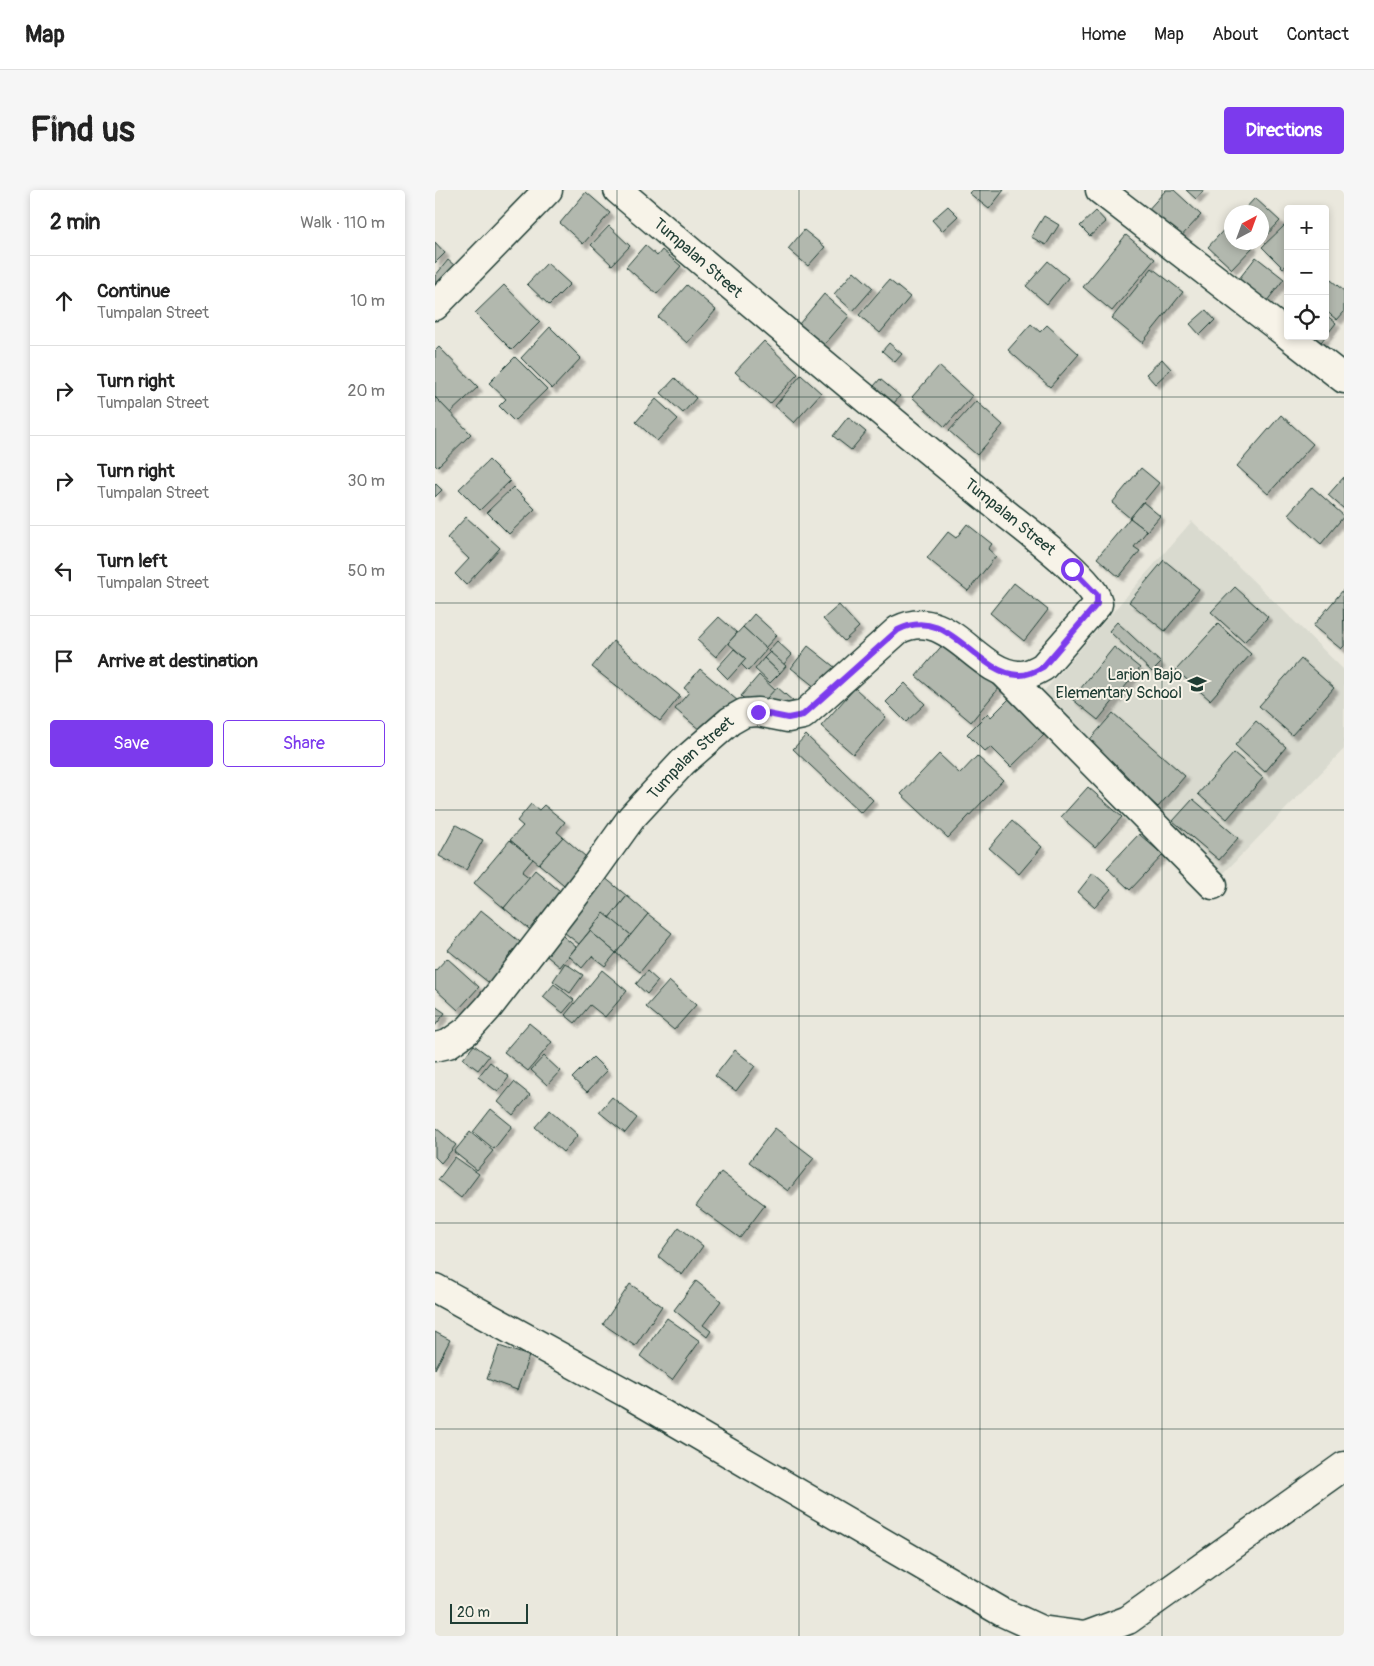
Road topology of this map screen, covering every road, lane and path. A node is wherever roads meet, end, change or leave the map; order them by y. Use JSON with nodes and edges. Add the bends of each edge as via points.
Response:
{"nodes":[{"id":1,"x":548,"y":190,"type":"edge"},
{"id":2,"x":618,"y":190,"type":"edge"},
{"id":3,"x":1100,"y":190,"type":"edge"},
{"id":4,"x":435,"y":306,"type":"edge"},
{"id":5,"x":1284,"y":332,"type":"edge"},
{"id":6,"x":1294,"y":340,"type":"edge"},
{"id":7,"x":1344,"y":378,"type":"edge"},
{"id":8,"x":1003,"y":672,"type":"junction"},
{"id":9,"x":1213,"y":885,"type":"dead end"},
{"id":10,"x":435,"y":1047,"type":"edge"},
{"id":11,"x":435,"y":1288,"type":"edge"},
{"id":12,"x":1344,"y":1466,"type":"edge"}],
"edges":[{"from":1,"to":4,"type":"street"},
{"from":2,"to":8,"type":"street","name":"Tumpalan Street","via":[[811,355],[1050,549],[1097,595],[1097,604],[1091,614],[1043,667],[1019,675]]},
{"from":3,"to":5,"type":"street"},
{"from":6,"to":7,"type":"street"},
{"from":8,"to":9,"type":"street"},
{"from":8,"to":10,"type":"street","name":"Tumpalan Street","via":[[942,629],[910,624],[898,630],[803,715],[788,718],[758,712],[729,721],[683,762],[632,817],[488,1008],[468,1030],[448,1044]]},
{"from":11,"to":12,"type":"street","via":[[628,1394],[1002,1612],[1041,1630],[1085,1636],[1128,1620]]}]}
